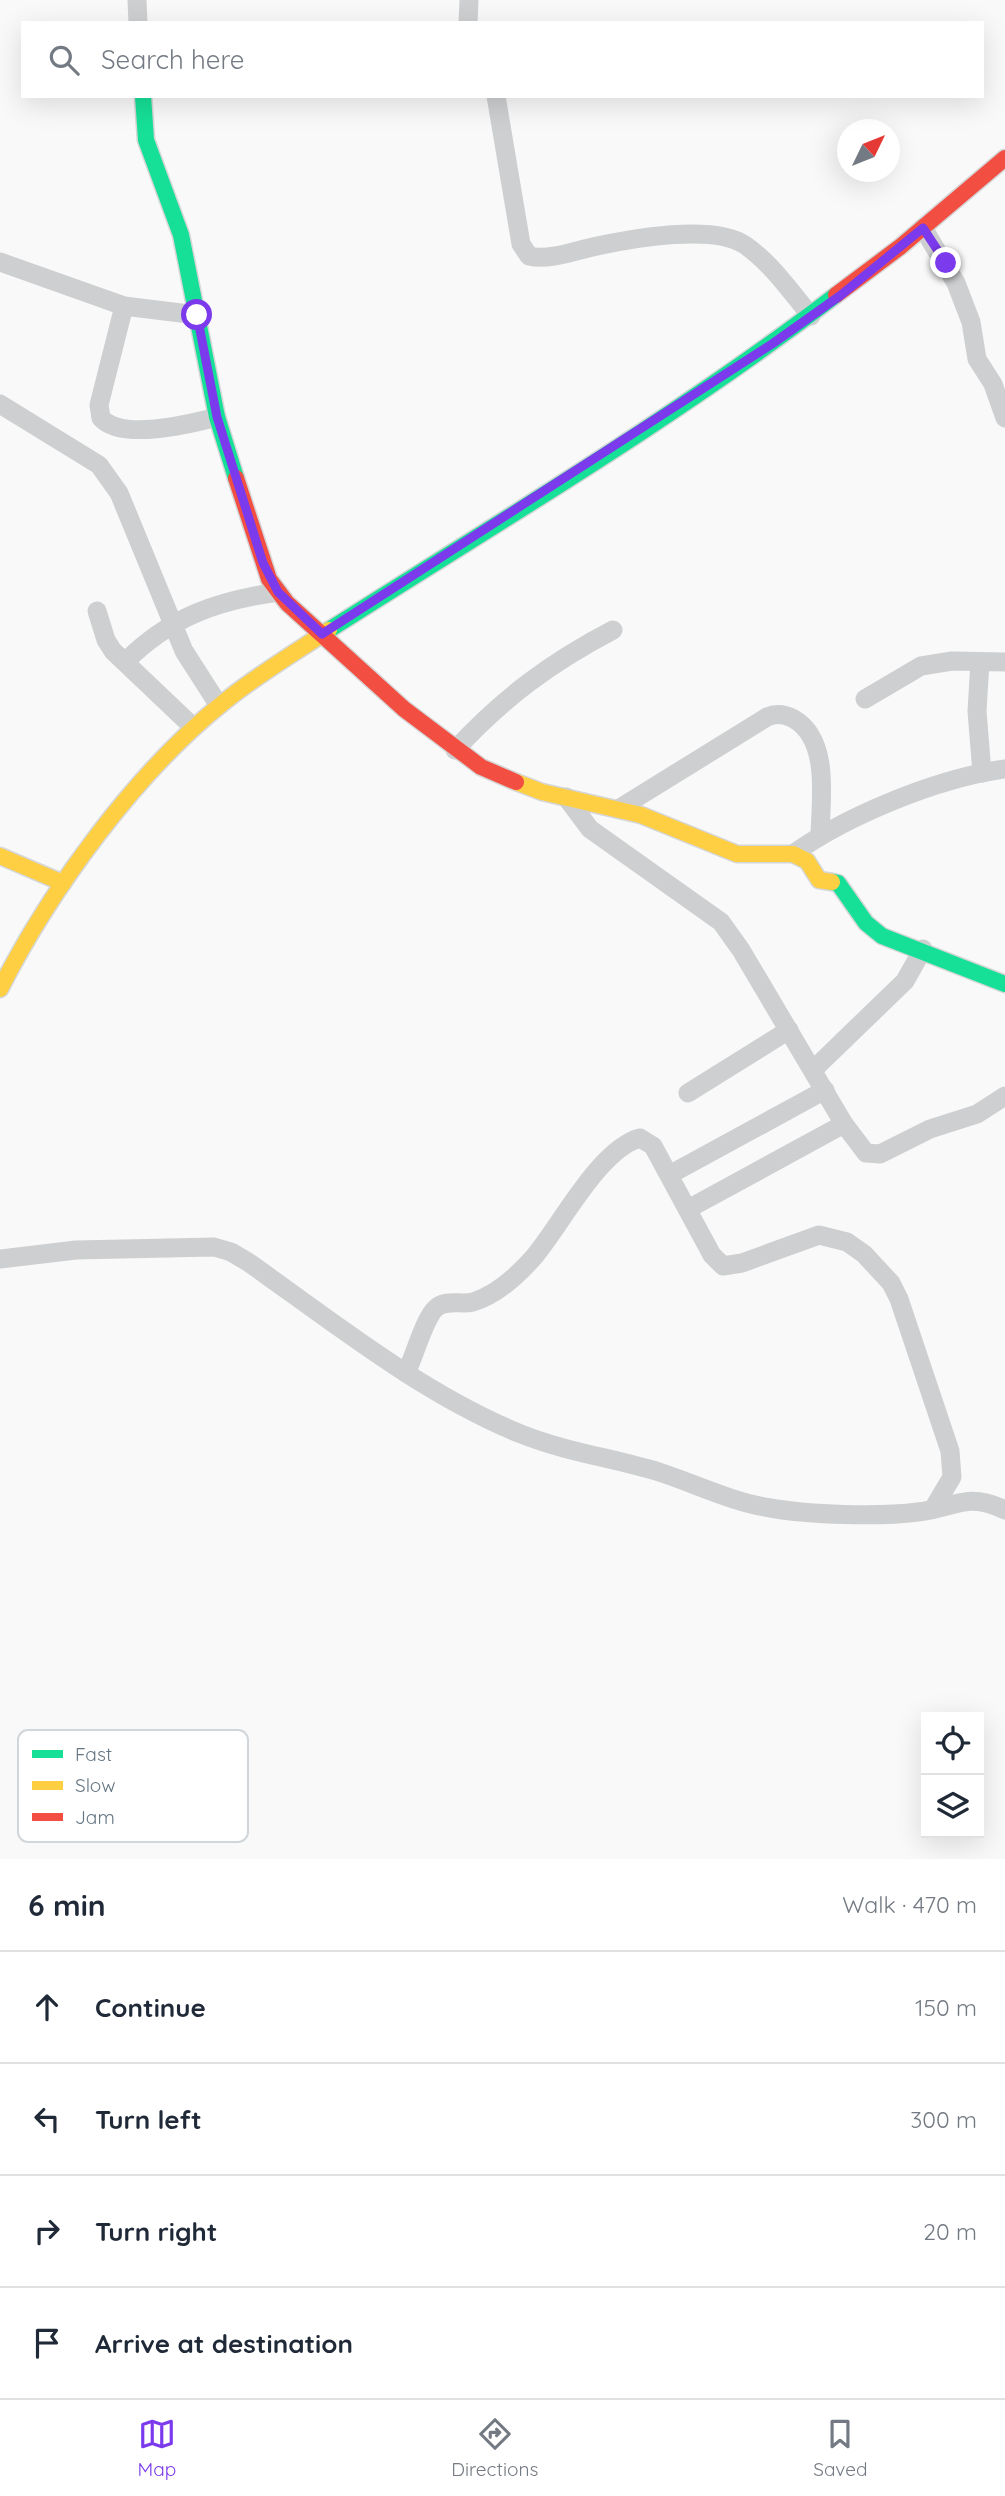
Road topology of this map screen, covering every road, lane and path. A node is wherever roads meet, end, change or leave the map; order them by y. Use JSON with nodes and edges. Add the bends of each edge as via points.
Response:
{"nodes":[{"id":1,"x":136,"y":0,"type":"edge"},
{"id":2,"x":469,"y":0,"type":"edge"},
{"id":3,"x":138,"y":21,"type":"edge"},
{"id":4,"x":468,"y":21,"type":"edge"},
{"id":5,"x":143,"y":98,"type":"edge"},
{"id":6,"x":496,"y":98,"type":"edge"},
{"id":7,"x":1005,"y":158,"type":"edge"},
{"id":8,"x":923,"y":228,"type":"junction"},
{"id":9,"x":0,"y":262,"type":"edge"},
{"id":10,"x":124,"y":306,"type":"junction"},
{"id":11,"x":197,"y":315,"type":"junction"},
{"id":12,"x":811,"y":316,"type":"junction"},
{"id":13,"x":0,"y":404,"type":"edge"},
{"id":14,"x":217,"y":417,"type":"junction"},
{"id":15,"x":1005,"y":418,"type":"edge"},
{"id":16,"x":278,"y":592,"type":"junction"},
{"id":17,"x":97,"y":611,"type":"dead end"},
{"id":18,"x":173,"y":624,"type":"junction"},
{"id":19,"x":613,"y":630,"type":"dead end"},
{"id":20,"x":322,"y":634,"type":"junction"},
{"id":21,"x":125,"y":662,"type":"junction"},
{"id":22,"x":980,"y":662,"type":"junction"},
{"id":23,"x":1005,"y":662,"type":"edge"},
{"id":24,"x":866,"y":699,"type":"dead end"},
{"id":25,"x":218,"y":704,"type":"junction"},
{"id":26,"x":192,"y":727,"type":"junction"},
{"id":27,"x":455,"y":750,"type":"junction"},
{"id":28,"x":1005,"y":769,"type":"edge"},
{"id":29,"x":982,"y":773,"type":"junction"},
{"id":30,"x":566,"y":797,"type":"junction"},
{"id":31,"x":620,"y":808,"type":"junction"},
{"id":32,"x":820,"y":834,"type":"junction"},
{"id":33,"x":793,"y":854,"type":"junction"},
{"id":34,"x":0,"y":856,"type":"edge"},
{"id":35,"x":63,"y":883,"type":"junction"},
{"id":36,"x":923,"y":949,"type":"junction"},
{"id":37,"x":1005,"y":984,"type":"edge"},
{"id":38,"x":0,"y":989,"type":"edge"},
{"id":39,"x":789,"y":1030,"type":"junction"},
{"id":40,"x":813,"y":1070,"type":"junction"},
{"id":41,"x":825,"y":1090,"type":"junction"},
{"id":42,"x":688,"y":1093,"type":"dead end"},
{"id":43,"x":1005,"y":1096,"type":"edge"},
{"id":44,"x":844,"y":1124,"type":"junction"},
{"id":45,"x":669,"y":1175,"type":"junction"},
{"id":46,"x":688,"y":1209,"type":"junction"},
{"id":47,"x":0,"y":1259,"type":"edge"},
{"id":48,"x":407,"y":1371,"type":"junction"},
{"id":49,"x":933,"y":1509,"type":"junction"},
{"id":50,"x":1005,"y":1510,"type":"edge"}],
"edges":[{"from":1,"to":3,"type":"street"},
{"from":2,"to":4,"type":"street"},
{"from":5,"to":11,"type":"street","via":[[146,140],[181,235]]},
{"from":6,"to":12,"type":"street","via":[[521,244],[529,256],[717,233],[755,253]]},
{"from":7,"to":8,"type":"street"},
{"from":8,"to":12,"type":"street"},
{"from":8,"to":15,"type":"street","via":[[956,283],[971,323],[977,359],[993,384]]},
{"from":9,"to":10,"type":"street"},
{"from":10,"to":11,"type":"street"},
{"from":10,"to":14,"type":"street","via":[[99,405],[101,418],[122,428],[158,428]]},
{"from":11,"to":14,"type":"street"},
{"from":12,"to":20,"type":"street","via":[[633,437]]},
{"from":13,"to":18,"type":"street","via":[[107,472]]},
{"from":14,"to":16,"type":"street","via":[[263,563]]},
{"from":16,"to":18,"type":"street","via":[[223,601]]},
{"from":16,"to":20,"type":"street"},
{"from":17,"to":21,"type":"street","via":[[106,640]]},
{"from":18,"to":21,"type":"street"},
{"from":18,"to":25,"type":"street"},
{"from":19,"to":27,"type":"street","via":[[514,692]]},
{"from":20,"to":25,"type":"street"},
{"from":20,"to":27,"type":"street"},
{"from":21,"to":26,"type":"street"},
{"from":22,"to":23,"type":"street"},
{"from":22,"to":24,"type":"street","via":[[921,666]]},
{"from":22,"to":29,"type":"street","via":[[977,711]]},
{"from":25,"to":26,"type":"street"},
{"from":26,"to":35,"type":"street"},
{"from":27,"to":30,"type":"street","via":[[501,778]]},
{"from":28,"to":29,"type":"street"},
{"from":29,"to":32,"type":"street","via":[[862,813]]},
{"from":30,"to":31,"type":"street"},
{"from":30,"to":39,"type":"street","via":[[590,829],[720,922]]},
{"from":31,"to":32,"type":"street","via":[[767,717],[781,715],[803,726],[817,752]]},
{"from":31,"to":33,"type":"street","via":[[737,854]]},
{"from":32,"to":33,"type":"street"},
{"from":33,"to":36,"type":"street","via":[[807,861],[819,880],[838,884],[873,929]]},
{"from":34,"to":35,"type":"street"},
{"from":35,"to":38,"type":"street"},
{"from":36,"to":37,"type":"street"},
{"from":36,"to":40,"type":"street","via":[[905,981]]},
{"from":39,"to":40,"type":"street"},
{"from":39,"to":42,"type":"street"},
{"from":40,"to":41,"type":"street"},
{"from":41,"to":44,"type":"street"},
{"from":41,"to":45,"type":"street"},
{"from":43,"to":44,"type":"street","via":[[977,1114],[930,1129],[880,1154],[866,1153]]},
{"from":44,"to":46,"type":"street"},
{"from":45,"to":46,"type":"street"},
{"from":45,"to":48,"type":"street","via":[[647,1140],[640,1138],[626,1145],[582,1189],[540,1249],[507,1283],[471,1303],[446,1303],[433,1311]]},
{"from":46,"to":49,"type":"street","via":[[712,1255],[723,1266],[819,1235],[847,1242],[878,1267],[899,1299],[951,1459],[952,1477]]},
{"from":47,"to":48,"type":"street","via":[[62,1251],[197,1246],[231,1252]]},
{"from":48,"to":49,"type":"street","via":[[520,1433],[756,1505],[870,1513]]},
{"from":49,"to":50,"type":"street","via":[[967,1500]]}]}
